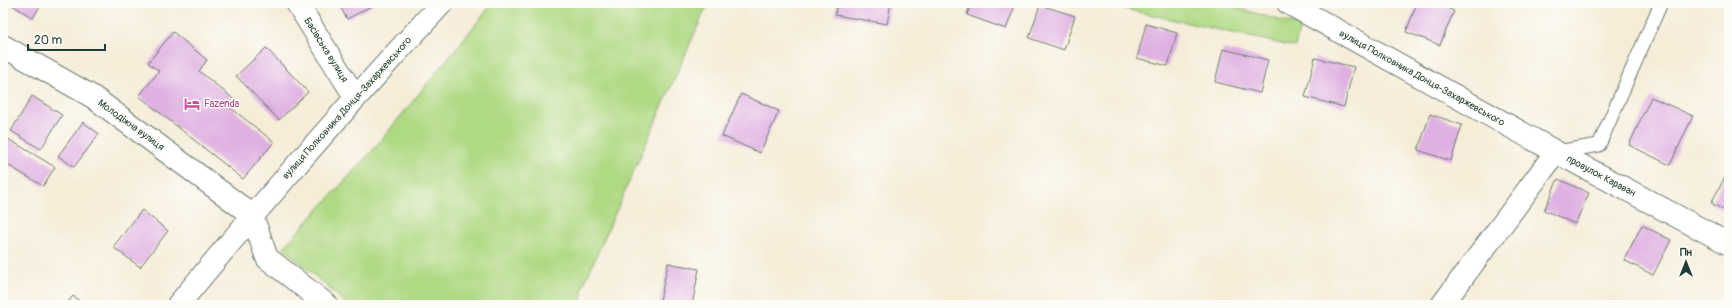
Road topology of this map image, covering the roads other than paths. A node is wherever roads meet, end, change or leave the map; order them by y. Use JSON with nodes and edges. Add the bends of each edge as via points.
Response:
{"nodes":[{"id":1,"x":297,"y":3,"type":"edge"},
{"id":2,"x":442,"y":3,"type":"edge"},
{"id":3,"x":1288,"y":3,"type":"edge"},
{"id":4,"x":1661,"y":3,"type":"edge"},
{"id":5,"x":3,"y":46,"type":"edge"},
{"id":6,"x":355,"y":97,"type":"junction"},
{"id":7,"x":1556,"y":152,"type":"junction"},
{"id":8,"x":252,"y":215,"type":"junction"},
{"id":9,"x":1729,"y":244,"type":"edge"},
{"id":10,"x":178,"y":305,"type":"edge"},
{"id":11,"x":327,"y":305,"type":"edge"},
{"id":12,"x":1442,"y":305,"type":"edge"}],
"edges":[{"from":1,"to":6,"type":"street","name":"Басівська вулиця"},
{"from":2,"to":6,"type":"street","name":"вулиця Полковника Донця-Захаржевського"},
{"from":3,"to":7,"type":"street","name":"вулиця Полковника Донця-Захаржевського"},
{"from":4,"to":7,"type":"lane","via":[[1599,146]]},
{"from":5,"to":8,"type":"street","name":"Молодіжна вулиця","via":[[93,97]]},
{"from":6,"to":8,"type":"street","name":"вулиця Полковника Донця-Захаржевського"},
{"from":7,"to":9,"type":"street","name":"провулок Караван"},
{"from":7,"to":12,"type":"street","name":"провулок Караван"},
{"from":8,"to":10,"type":"street","name":"вулиця Полковника Донця-Захаржевського"},
{"from":8,"to":11,"type":"street","via":[[267,258]]}]}
